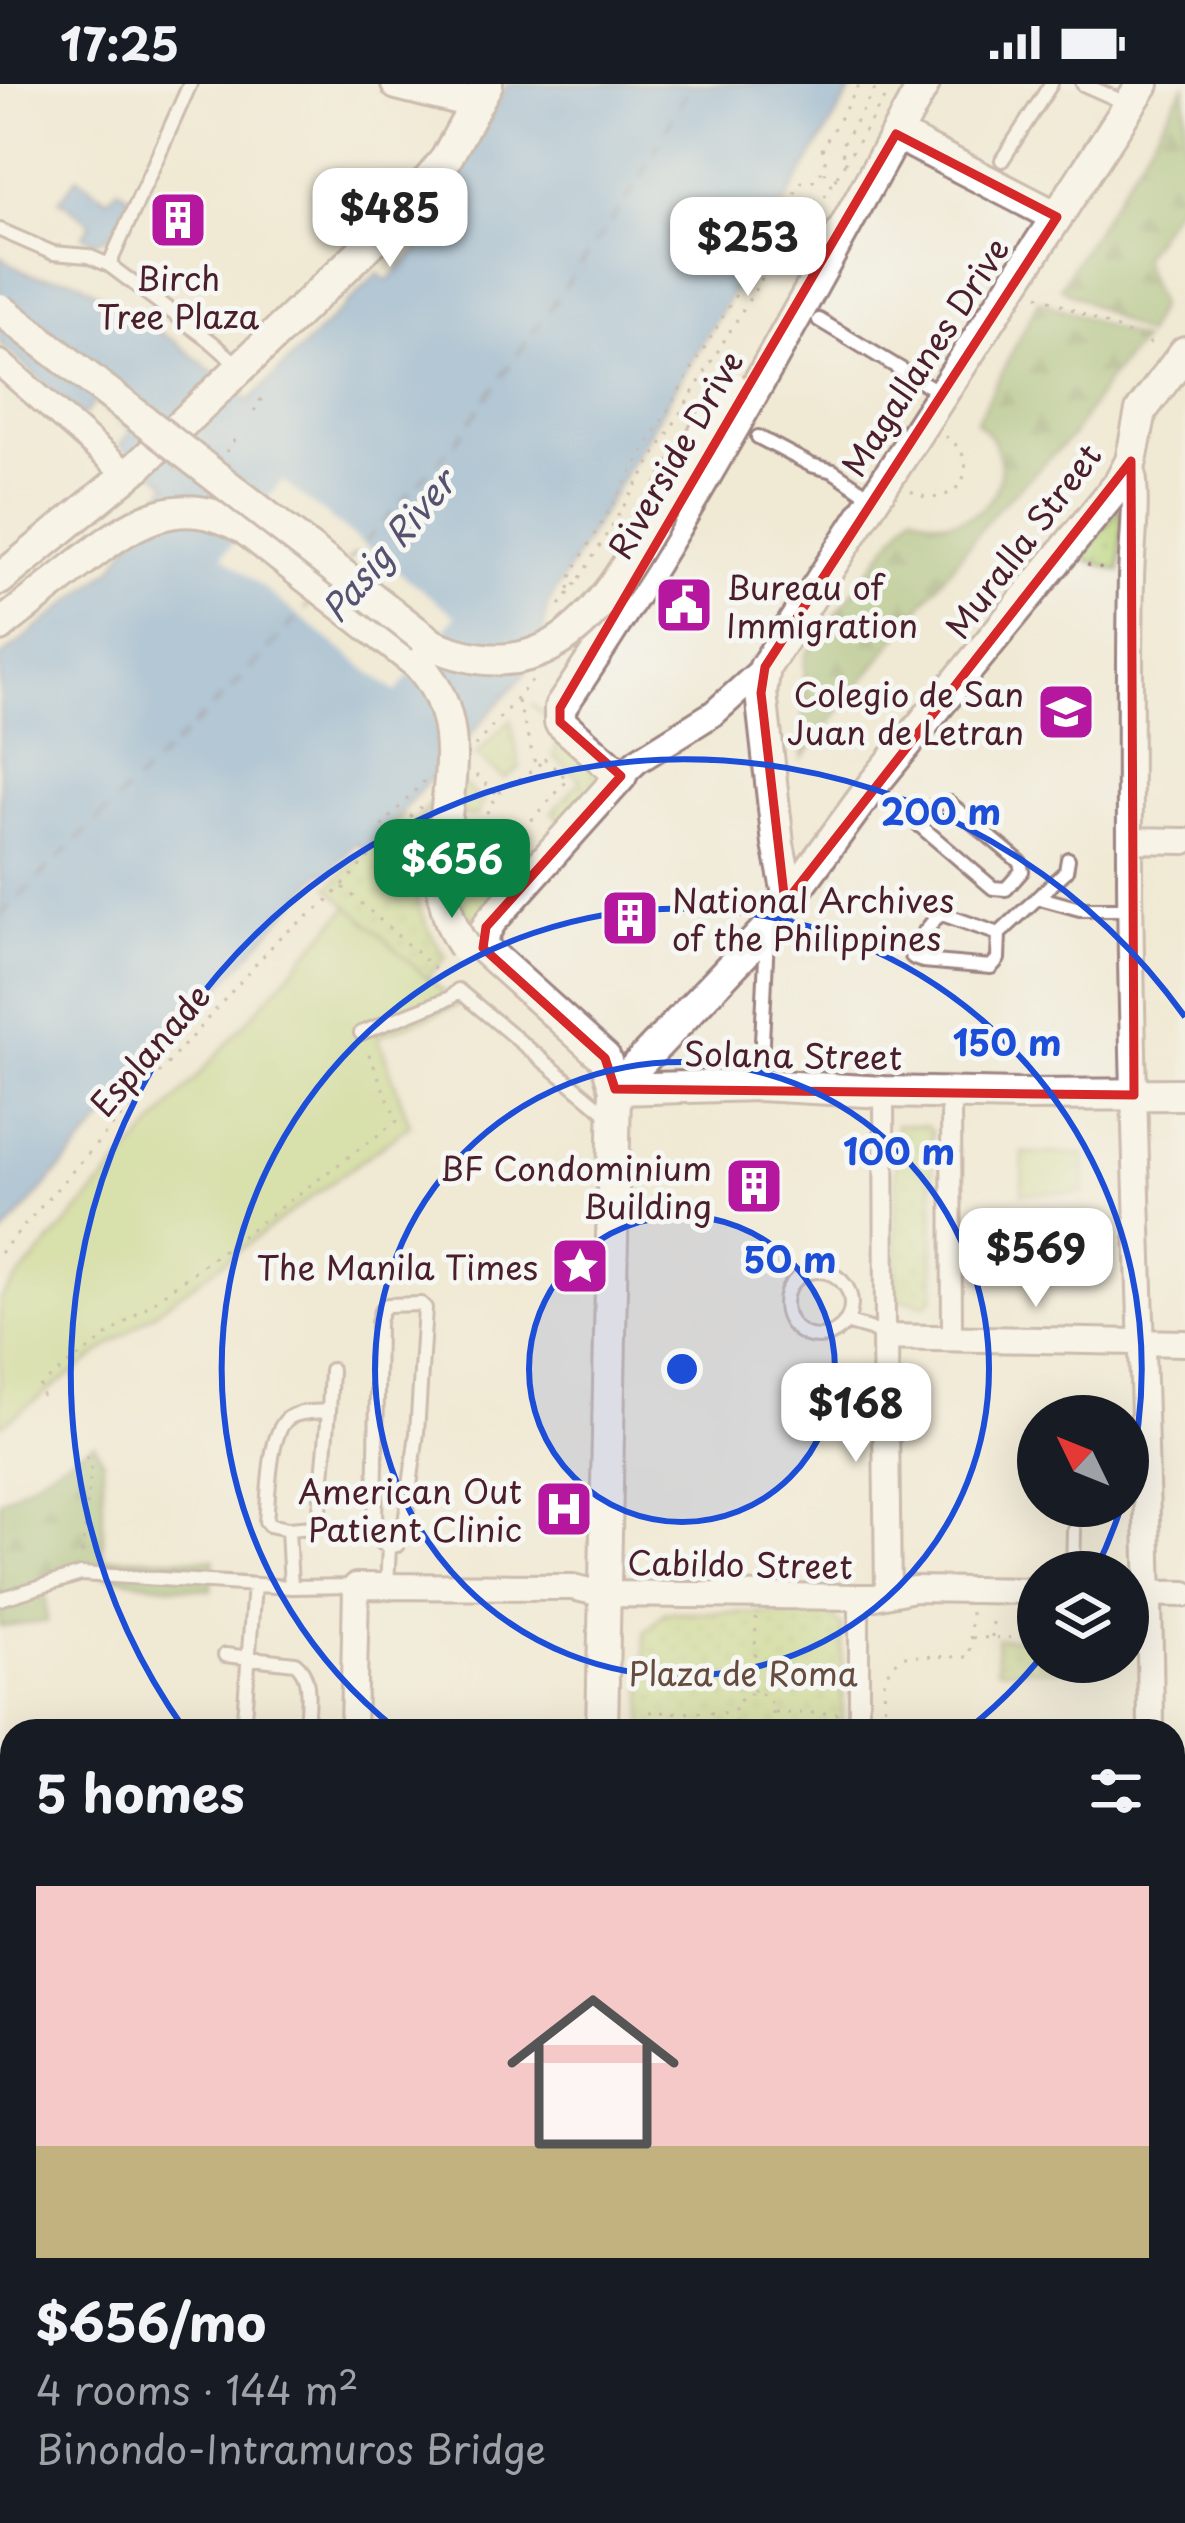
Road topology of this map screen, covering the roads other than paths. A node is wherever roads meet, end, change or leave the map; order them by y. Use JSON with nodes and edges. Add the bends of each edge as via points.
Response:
{"nodes":[{"id":1,"x":190,"y":84,"type":"edge"},
{"id":2,"x":397,"y":84,"type":"edge"},
{"id":3,"x":924,"y":84,"type":"edge"},
{"id":4,"x":1051,"y":84,"type":"edge"},
{"id":5,"x":1083,"y":84,"type":"edge"},
{"id":6,"x":481,"y":94,"type":"edge"},
{"id":7,"x":1136,"y":94,"type":"edge"},
{"id":8,"x":896,"y":134,"type":"junction"},
{"id":9,"x":1002,"y":160,"type":"dead end"},
{"id":10,"x":1057,"y":217,"type":"junction"},
{"id":11,"x":0,"y":230,"type":"edge"},
{"id":12,"x":826,"y":260,"type":"junction"},
{"id":13,"x":109,"y":266,"type":"junction"},
{"id":14,"x":0,"y":309,"type":"edge"},
{"id":15,"x":819,"y":320,"type":"dead end"},
{"id":16,"x":1175,"y":351,"type":"edge"},
{"id":17,"x":0,"y":363,"type":"edge"},
{"id":18,"x":240,"y":380,"type":"junction"},
{"id":19,"x":943,"y":394,"type":"junction"},
{"id":20,"x":758,"y":437,"type":"dead end"},
{"id":21,"x":1131,"y":461,"type":"junction"},
{"id":22,"x":137,"y":467,"type":"junction"},
{"id":23,"x":882,"y":488,"type":"junction"},
{"id":24,"x":0,"y":579,"type":"edge"},
{"id":25,"x":0,"y":626,"type":"edge"},
{"id":26,"x":765,"y":668,"type":"junction"},
{"id":27,"x":632,"y":766,"type":"junction"},
{"id":28,"x":907,"y":815,"type":"joint"},
{"id":29,"x":1130,"y":840,"type":"junction"},
{"id":30,"x":1185,"y":841,"type":"edge"},
{"id":31,"x":1068,"y":859,"type":"dead end"},
{"id":32,"x":1040,"y":898,"type":"junction"},
{"id":33,"x":789,"y":899,"type":"junction"},
{"id":34,"x":1130,"y":909,"type":"junction"},
{"id":35,"x":768,"y":928,"type":"junction"},
{"id":36,"x":999,"y":934,"type":"junction"},
{"id":37,"x":361,"y":1033,"type":"road end"},
{"id":38,"x":760,"y":1085,"type":"junction"},
{"id":39,"x":884,"y":1092,"type":"junction"},
{"id":40,"x":951,"y":1094,"type":"junction"},
{"id":41,"x":1185,"y":1094,"type":"edge"},
{"id":42,"x":1134,"y":1095,"type":"junction"},
{"id":43,"x":615,"y":1105,"type":"junction"},
{"id":44,"x":845,"y":1322,"type":"junction"},
{"id":45,"x":885,"y":1336,"type":"junction"},
{"id":46,"x":952,"y":1338,"type":"junction"},
{"id":47,"x":1140,"y":1342,"type":"junction"},
{"id":48,"x":1185,"y":1343,"type":"edge"},
{"id":49,"x":331,"y":1370,"type":"dead end"},
{"id":50,"x":328,"y":1411,"type":"junction"},
{"id":51,"x":288,"y":1529,"type":"junction"},
{"id":52,"x":1074,"y":1531,"type":"dead end"},
{"id":53,"x":389,"y":1547,"type":"junction"},
{"id":54,"x":1074,"y":1551,"type":"edge"},
{"id":55,"x":1139,"y":1551,"type":"edge"},
{"id":56,"x":254,"y":1585,"type":"junction"},
{"id":57,"x":356,"y":1586,"type":"junction"},
{"id":58,"x":387,"y":1586,"type":"junction"},
{"id":59,"x":291,"y":1587,"type":"junction"},
{"id":60,"x":1017,"y":1591,"type":"edge"},
{"id":61,"x":888,"y":1593,"type":"junction"},
{"id":62,"x":1149,"y":1593,"type":"edge"},
{"id":63,"x":603,"y":1594,"type":"junction"},
{"id":64,"x":1185,"y":1594,"type":"edge"},
{"id":65,"x":859,"y":1597,"type":"junction"},
{"id":66,"x":0,"y":1599,"type":"edge"},
{"id":67,"x":225,"y":1655,"type":"dead end"},
{"id":68,"x":248,"y":1657,"type":"junction"},
{"id":69,"x":1148,"y":1683,"type":"edge"},
{"id":70,"x":243,"y":1719,"type":"edge"},
{"id":71,"x":306,"y":1719,"type":"edge"},
{"id":72,"x":353,"y":1719,"type":"edge"},
{"id":73,"x":602,"y":1719,"type":"edge"},
{"id":74,"x":859,"y":1719,"type":"edge"},
{"id":75,"x":1150,"y":1719,"type":"edge"}],
"edges":[{"from":1,"to":13,"type":"lane"},
{"from":2,"to":6,"type":"street"},
{"from":3,"to":8,"type":"street","name":"Riverside Drive"},
{"from":4,"to":9,"type":"lane"},
{"from":5,"to":7,"type":"lane"},
{"from":6,"to":18,"type":"street","via":[[446,159],[403,212]]},
{"from":7,"to":10,"type":"street","name":"Magallanes Drive"},
{"from":8,"to":10,"type":"street"},
{"from":8,"to":12,"type":"street","name":"Riverside Drive"},
{"from":10,"to":19,"type":"street","name":"Magallanes Drive"},
{"from":11,"to":13,"type":"lane","via":[[53,254]]},
{"from":12,"to":14,"type":"street","bridge":true,"via":[[786,299],[590,616],[558,643],[484,660],[433,645]]},
{"from":12,"to":27,"type":"street","name":"Riverside Drive","via":[[560,708],[560,722]]},
{"from":13,"to":18,"type":"lane","via":[[213,343]]},
{"from":15,"to":19,"type":"lane"},
{"from":16,"to":21,"type":"street","name":"Muralla Street","via":[[1141,411]]},
{"from":17,"to":22,"type":"street"},
{"from":18,"to":22,"type":"street"},
{"from":19,"to":23,"type":"street","name":"Magallanes Drive"},
{"from":20,"to":23,"type":"lane"},
{"from":21,"to":29,"type":"street","via":[[1138,605]]},
{"from":21,"to":33,"type":"street","name":"Muralla Street"},
{"from":22,"to":24,"type":"street"},
{"from":23,"to":26,"type":"street","name":"Magallanes Drive"},
{"from":25,"to":43,"type":"street","bridge":true,"via":[[151,517],[205,512],[245,529],[429,675],[452,740],[441,868],[450,922],[482,967],[587,1061]]},
{"from":26,"to":27,"type":"street","name":"Magallanes Drive"},
{"from":26,"to":33,"type":"street","via":[[760,693]]},
{"from":27,"to":43,"type":"street","name":"Magallanes Drive","via":[[481,938],[482,948],[605,1058]]},
{"from":28,"to":28,"type":"lane","via":[[993,889],[1006,889],[1022,871],[948,802]]},
{"from":29,"to":30,"type":"street"},
{"from":29,"to":34,"type":"street"},
{"from":31,"to":32,"type":"lane"},
{"from":32,"to":34,"type":"lane","via":[[1080,909]]},
{"from":32,"to":36,"type":"lane"},
{"from":33,"to":35,"type":"street","name":"Muralla Street"},
{"from":34,"to":42,"type":"street"},
{"from":35,"to":38,"type":"lane"},
{"from":35,"to":43,"type":"street","name":"Muralla Street"},
{"from":36,"to":36,"type":"lane","via":[[942,914],[910,954],[991,968]]},
{"from":37,"to":43,"type":"lane","via":[[458,990],[593,1100]]},
{"from":38,"to":39,"type":"street","name":"Solana Street"},
{"from":38,"to":43,"type":"street","name":"Solana Street"},
{"from":39,"to":40,"type":"street","name":"Solana Street"},
{"from":39,"to":45,"type":"street"},
{"from":40,"to":42,"type":"street","name":"Solana Street"},
{"from":40,"to":46,"type":"street"},
{"from":41,"to":42,"type":"street","name":"Solana Street"},
{"from":42,"to":47,"type":"street"},
{"from":43,"to":63,"type":"street"},
{"from":44,"to":44,"type":"lane","via":[[848,1292],[835,1276],[815,1272],[790,1287],[785,1307],[800,1332],[830,1335]]},
{"from":44,"to":45,"type":"lane"},
{"from":45,"to":46,"type":"street"},
{"from":45,"to":61,"type":"street"},
{"from":46,"to":47,"type":"street"},
{"from":47,"to":48,"type":"street"},
{"from":47,"to":55,"type":"street"},
{"from":49,"to":50,"type":"lane"},
{"from":50,"to":51,"type":"lane","via":[[319,1521]]},
{"from":50,"to":51,"type":"lane","via":[[286,1419],[277,1435],[266,1521]]},
{"from":51,"to":59,"type":"lane"},
{"from":52,"to":54,"type":"lane"},
{"from":53,"to":53,"type":"lane","via":[[375,1525],[378,1323],[387,1305],[421,1304],[417,1433],[404,1531]]},
{"from":53,"to":58,"type":"lane"},
{"from":56,"to":59,"type":"lane","name":"Cabildo Street"},
{"from":56,"to":66,"type":"lane","name":"Cabildo Street","via":[[80,1574]]},
{"from":56,"to":68,"type":"lane"},
{"from":57,"to":58,"type":"street","name":"Cabildo Street"},
{"from":57,"to":59,"type":"lane","name":"Cabildo Street"},
{"from":57,"to":72,"type":"street"},
{"from":58,"to":63,"type":"street","name":"Cabildo Street"},
{"from":60,"to":61,"type":"street","name":"Cabildo Street"},
{"from":61,"to":65,"type":"street","name":"Cabildo Street"},
{"from":62,"to":64,"type":"street"},
{"from":63,"to":65,"type":"street","name":"Cabildo Street"},
{"from":63,"to":73,"type":"street"},
{"from":65,"to":74,"type":"street"},
{"from":67,"to":68,"type":"lane"},
{"from":68,"to":70,"type":"lane"},
{"from":68,"to":71,"type":"lane","via":[[304,1670]]},
{"from":69,"to":75,"type":"street"}]}
